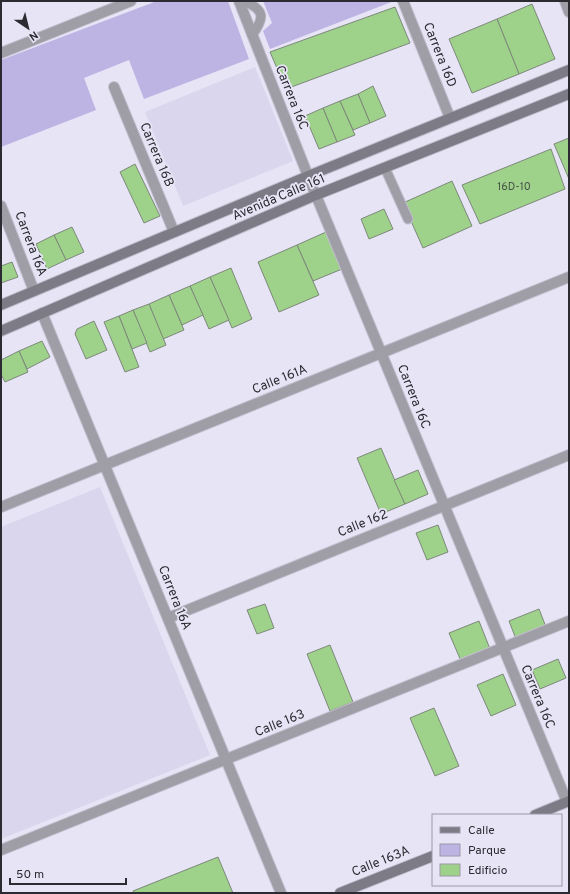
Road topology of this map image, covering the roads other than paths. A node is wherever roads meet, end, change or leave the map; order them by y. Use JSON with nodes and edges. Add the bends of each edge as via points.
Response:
{"nodes":[{"id":1,"x":131,"y":1,"type":"edge"},
{"id":2,"x":239,"y":1,"type":"edge"},
{"id":3,"x":243,"y":1,"type":"edge"},
{"id":4,"x":403,"y":1,"type":"edge"},
{"id":5,"x":564,"y":1,"type":"edge"},
{"id":6,"x":569,"y":12,"type":"edge"},
{"id":7,"x":252,"y":35,"type":"junction"},
{"id":8,"x":1,"y":53,"type":"edge"},
{"id":9,"x":569,"y":70,"type":"edge"},
{"id":10,"x":114,"y":87,"type":"dead end"},
{"id":11,"x":569,"y":94,"type":"edge"},
{"id":12,"x":450,"y":118,"type":"junction"},
{"id":13,"x":385,"y":168,"type":"junction"},
{"id":14,"x":308,"y":176,"type":"junction"},
{"id":15,"x":316,"y":196,"type":"junction"},
{"id":16,"x":1,"y":206,"type":"edge"},
{"id":17,"x":408,"y":219,"type":"dead end"},
{"id":18,"x":174,"y":232,"type":"junction"},
{"id":19,"x":569,"y":276,"type":"edge"},
{"id":20,"x":34,"y":291,"type":"junction"},
{"id":21,"x":1,"y":305,"type":"edge"},
{"id":22,"x":42,"y":313,"type":"junction"},
{"id":23,"x":1,"y":330,"type":"edge"},
{"id":24,"x":381,"y":353,"type":"junction"},
{"id":25,"x":569,"y":454,"type":"edge"},
{"id":26,"x":105,"y":465,"type":"junction"},
{"id":27,"x":444,"y":505,"type":"junction"},
{"id":28,"x":1,"y":507,"type":"edge"},
{"id":29,"x":168,"y":618,"type":"junction"},
{"id":30,"x":569,"y":621,"type":"edge"},
{"id":31,"x":503,"y":648,"type":"junction"},
{"id":32,"x":226,"y":760,"type":"junction"},
{"id":33,"x":568,"y":802,"type":"edge"},
{"id":34,"x":538,"y":814,"type":"edge"},
{"id":35,"x":1,"y":850,"type":"edge"},
{"id":36,"x":432,"y":856,"type":"edge"},
{"id":37,"x":281,"y":893,"type":"edge"},
{"id":38,"x":340,"y":893,"type":"edge"}],
"edges":[{"from":1,"to":8,"type":"street"},
{"from":2,"to":7,"type":"street","name":"Carrera 16C"},
{"from":3,"to":7,"type":"lane","via":[[250,3],[261,14],[259,26]]},
{"from":4,"to":12,"type":"street","name":"Carrera 16D"},
{"from":5,"to":6,"type":"street"},
{"from":7,"to":14,"type":"street","name":"Carrera 16C"},
{"from":9,"to":12,"type":"main road","name":"Avenida Calle 161"},
{"from":10,"to":18,"type":"street","name":"Carrera 16B"},
{"from":11,"to":13,"type":"main road","name":"Avenida Calle 161"},
{"from":12,"to":14,"type":"main road","name":"Avenida Calle 161"},
{"from":13,"to":15,"type":"main road","name":"Avenida Calle 161"},
{"from":13,"to":17,"type":"lane"},
{"from":14,"to":15,"type":"street","name":"Carrera 16C"},
{"from":14,"to":18,"type":"main road","name":"Avenida Calle 161"},
{"from":15,"to":22,"type":"main road","name":"Avenida Calle 161"},
{"from":15,"to":24,"type":"street","name":"Carrera 16C"},
{"from":16,"to":20,"type":"street","name":"Carrera 16A"},
{"from":18,"to":20,"type":"main road","name":"Avenida Calle 161"},
{"from":19,"to":24,"type":"street","name":"Calle 161A"},
{"from":20,"to":21,"type":"main road","name":"Avenida Calle 161"},
{"from":22,"to":23,"type":"main road","name":"Avenida Calle 161"},
{"from":22,"to":26,"type":"street","name":"Carrera 16A"},
{"from":24,"to":26,"type":"street","name":"Calle 161A"},
{"from":24,"to":27,"type":"street","name":"Carrera 16C"},
{"from":25,"to":27,"type":"street","name":"Calle 162"},
{"from":26,"to":28,"type":"street","name":"Calle 161A"},
{"from":26,"to":29,"type":"street","name":"Carrera 16A"},
{"from":27,"to":29,"type":"street","name":"Calle 162"},
{"from":27,"to":31,"type":"street","name":"Carrera 16C"},
{"from":29,"to":32,"type":"street","name":"Carrera 16A"},
{"from":30,"to":31,"type":"street","name":"Calle 163"},
{"from":31,"to":32,"type":"street","name":"Calle 163"},
{"from":31,"to":33,"type":"street","name":"Carrera 16C"},
{"from":32,"to":35,"type":"street","name":"Calle 163"},
{"from":32,"to":37,"type":"street","name":"Carrera 16A"},
{"from":33,"to":34,"type":"main road"},
{"from":36,"to":38,"type":"main road","name":"Calle 163A"}]}
